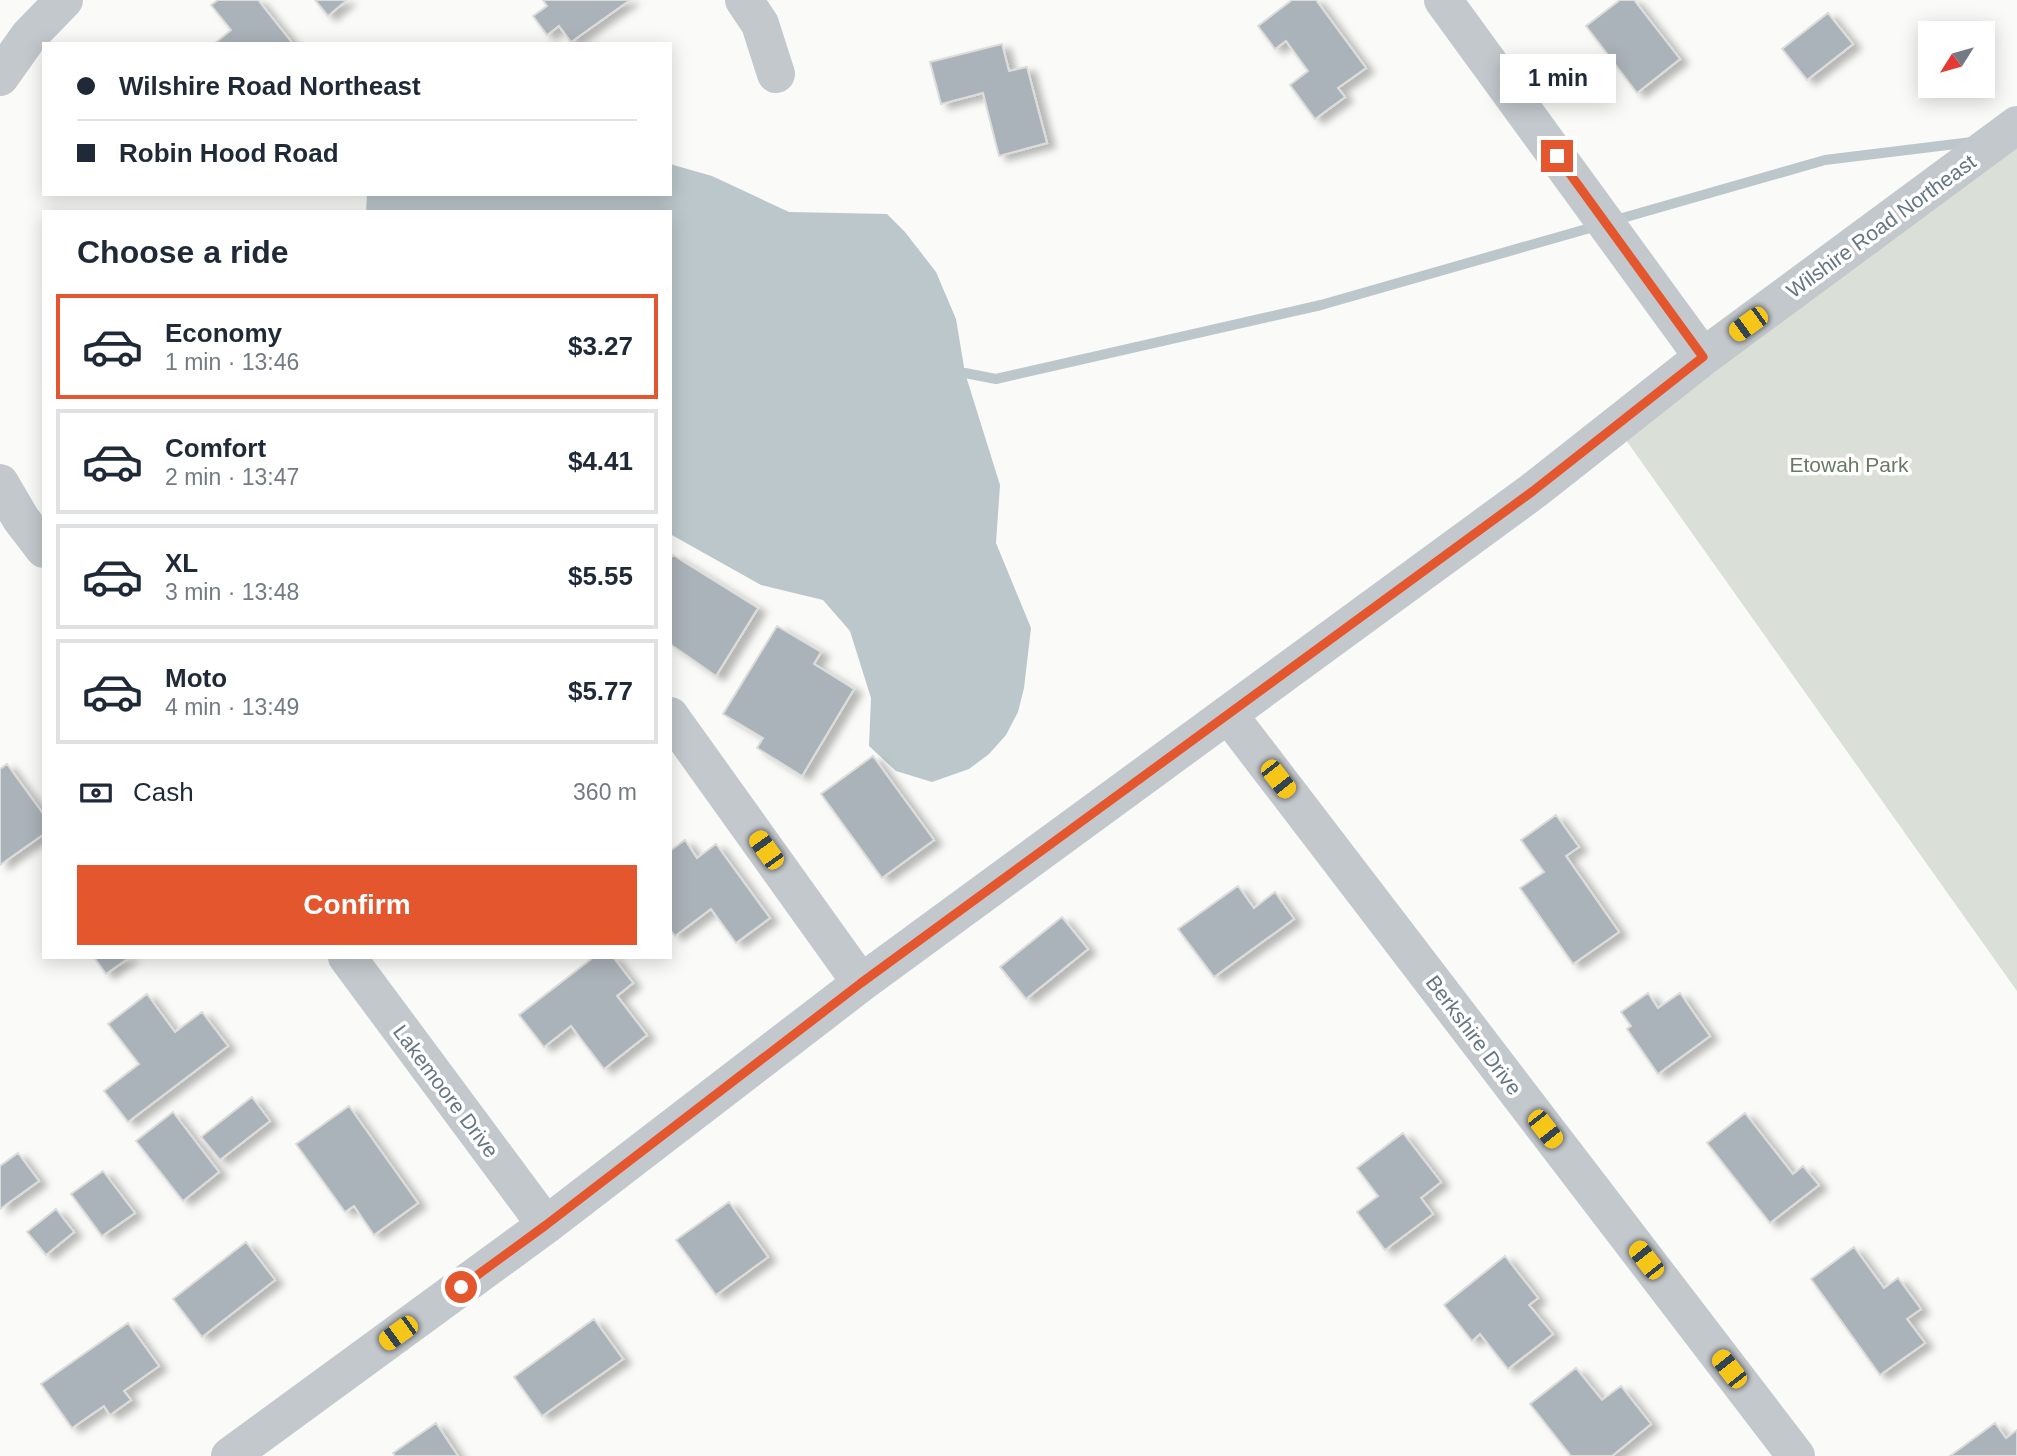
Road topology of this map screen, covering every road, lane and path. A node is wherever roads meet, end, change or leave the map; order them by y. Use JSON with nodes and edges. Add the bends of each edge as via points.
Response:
{"nodes":[{"id":1,"x":65,"y":0,"type":"edge"},
{"id":2,"x":744,"y":0,"type":"edge"},
{"id":3,"x":1443,"y":0,"type":"edge"},
{"id":4,"x":776,"y":74,"type":"dead end"},
{"id":5,"x":0,"y":77,"type":"edge"},
{"id":6,"x":2017,"y":125,"type":"edge"},
{"id":7,"x":1703,"y":357,"type":"junction"},
{"id":8,"x":0,"y":482,"type":"edge"},
{"id":9,"x":42,"y":546,"type":"edge"},
{"id":10,"x":1228,"y":714,"type":"junction"},
{"id":11,"x":672,"y":719,"type":"edge"},
{"id":12,"x":348,"y":959,"type":"edge"},
{"id":13,"x":861,"y":983,"type":"junction"},
{"id":14,"x":546,"y":1225,"type":"junction"},
{"id":15,"x":247,"y":1451,"type":"edge"},
{"id":16,"x":1796,"y":1456,"type":"edge"}],
"edges":[{"from":1,"to":5,"type":"street","via":[[29,36]]},
{"from":2,"to":4,"type":"street","via":[[760,24]]},
{"from":3,"to":7,"type":"street"},
{"from":6,"to":7,"type":"street","name":"Wilshire Road Northeast"},
{"from":7,"to":10,"type":"street","name":"Wilshire Road Northeast","via":[[1533,491]]},
{"from":8,"to":9,"type":"street"},
{"from":10,"to":13,"type":"street","name":"Wilshire Road Northeast"},
{"from":10,"to":16,"type":"street","name":"Berkshire Drive"},
{"from":11,"to":13,"type":"street"},
{"from":12,"to":14,"type":"street","name":"Lakemoore Drive"},
{"from":13,"to":14,"type":"street","name":"Wilshire Road Northeast"},
{"from":14,"to":15,"type":"street","name":"Wilshire Road Northeast"}]}
